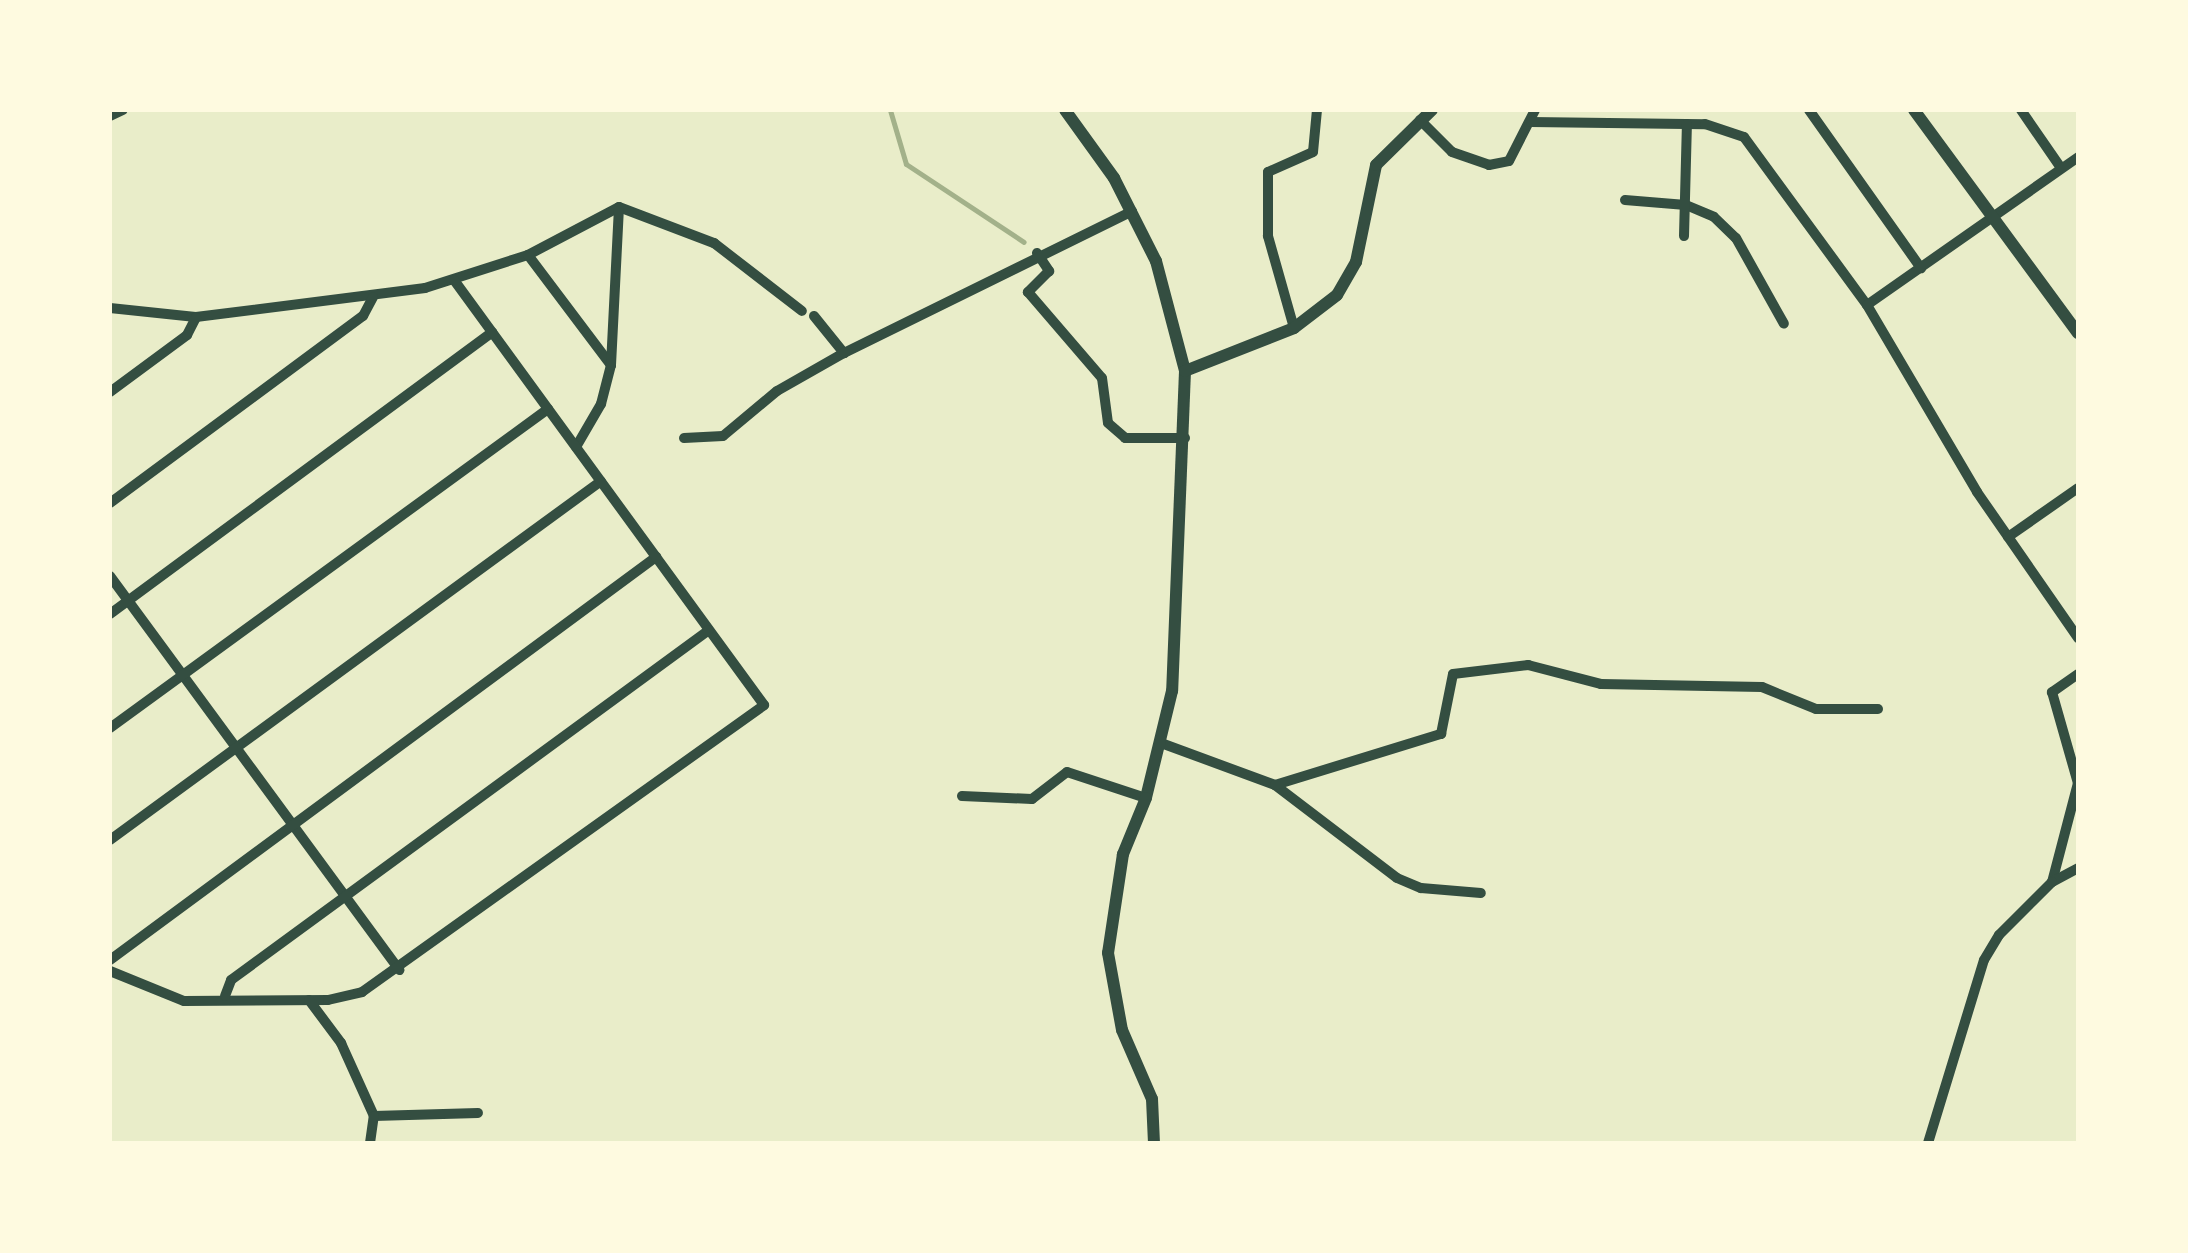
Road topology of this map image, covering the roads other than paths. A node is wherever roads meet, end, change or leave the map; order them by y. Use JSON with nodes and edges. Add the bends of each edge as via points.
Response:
{"nodes":[{"id":1,"x":123,"y":110,"type":"edge"},
{"id":2,"x":1065,"y":110,"type":"edge"},
{"id":3,"x":1316,"y":110,"type":"edge"},
{"id":4,"x":1432,"y":110,"type":"edge"},
{"id":5,"x":1809,"y":110,"type":"edge"},
{"id":6,"x":1914,"y":110,"type":"edge"},
{"id":7,"x":2021,"y":110,"type":"edge"},
{"id":8,"x":110,"y":116,"type":"edge"},
{"id":9,"x":1533,"y":116,"type":"edge"},
{"id":10,"x":1420,"y":120,"type":"junction"},
{"id":11,"x":1687,"y":124,"type":"junction"},
{"id":12,"x":2078,"y":156,"type":"edge"},
{"id":13,"x":2062,"y":168,"type":"junction"},
{"id":14,"x":1625,"y":200,"type":"dead end"},
{"id":15,"x":1686,"y":205,"type":"junction"},
{"id":16,"x":619,"y":207,"type":"junction"},
{"id":17,"x":1132,"y":211,"type":"junction"},
{"id":18,"x":1992,"y":217,"type":"junction"},
{"id":19,"x":1684,"y":236,"type":"dead end"},
{"id":20,"x":1037,"y":253,"type":"junction"},
{"id":21,"x":528,"y":255,"type":"junction"},
{"id":22,"x":1920,"y":268,"type":"junction"},
{"id":23,"x":454,"y":280,"type":"junction"},
{"id":24,"x":373,"y":297,"type":"junction"},
{"id":25,"x":1866,"y":306,"type":"junction"},
{"id":26,"x":110,"y":308,"type":"edge"},
{"id":27,"x":196,"y":316,"type":"junction"},
{"id":28,"x":1784,"y":324,"type":"dead end"},
{"id":29,"x":1294,"y":328,"type":"junction"},
{"id":30,"x":492,"y":332,"type":"junction"},
{"id":31,"x":2078,"y":334,"type":"edge"},
{"id":32,"x":844,"y":353,"type":"junction"},
{"id":33,"x":611,"y":366,"type":"junction"},
{"id":34,"x":1185,"y":371,"type":"junction"},
{"id":35,"x":110,"y":392,"type":"edge"},
{"id":36,"x":548,"y":409,"type":"junction"},
{"id":37,"x":684,"y":438,"type":"dead end"},
{"id":38,"x":1185,"y":438,"type":"junction"},
{"id":39,"x":576,"y":448,"type":"junction"},
{"id":40,"x":600,"y":481,"type":"junction"},
{"id":41,"x":2077,"y":489,"type":"edge"},
{"id":42,"x":110,"y":503,"type":"edge"},
{"id":43,"x":2008,"y":537,"type":"junction"},
{"id":44,"x":656,"y":557,"type":"junction"},
{"id":45,"x":110,"y":576,"type":"edge"},
{"id":46,"x":128,"y":600,"type":"junction"},
{"id":47,"x":110,"y":614,"type":"edge"},
{"id":48,"x":709,"y":630,"type":"junction"},
{"id":49,"x":2078,"y":638,"type":"edge"},
{"id":50,"x":2078,"y":674,"type":"edge"},
{"id":51,"x":183,"y":675,"type":"junction"},
{"id":52,"x":1878,"y":708,"type":"dead end"},
{"id":53,"x":110,"y":728,"type":"edge"},
{"id":54,"x":1161,"y":743,"type":"junction"},
{"id":55,"x":236,"y":748,"type":"junction"},
{"id":56,"x":1274,"y":785,"type":"junction"},
{"id":57,"x":962,"y":796,"type":"dead end"},
{"id":58,"x":1146,"y":798,"type":"junction"},
{"id":59,"x":292,"y":825,"type":"junction"},
{"id":60,"x":110,"y":840,"type":"edge"},
{"id":61,"x":2078,"y":868,"type":"edge"},
{"id":62,"x":2052,"y":882,"type":"junction"},
{"id":63,"x":1481,"y":892,"type":"dead end"},
{"id":64,"x":345,"y":897,"type":"junction"},
{"id":65,"x":110,"y":960,"type":"edge"},
{"id":66,"x":399,"y":970,"type":"junction"},
{"id":67,"x":110,"y":971,"type":"edge"},
{"id":68,"x":225,"y":996,"type":"junction"},
{"id":69,"x":309,"y":1000,"type":"junction"},
{"id":70,"x":478,"y":1114,"type":"dead end"},
{"id":71,"x":374,"y":1116,"type":"junction"},
{"id":72,"x":370,"y":1143,"type":"edge"},
{"id":73,"x":1154,"y":1143,"type":"edge"},
{"id":74,"x":1928,"y":1143,"type":"edge"}],
"edges":[{"from":1,"to":8,"type":"street"},
{"from":2,"to":17,"type":"street"},
{"from":3,"to":29,"type":"street","via":[[1312,152],[1268,172],[1268,236]]},
{"from":4,"to":10,"type":"street"},
{"from":5,"to":22,"type":"street"},
{"from":6,"to":18,"type":"street"},
{"from":7,"to":13,"type":"street"},
{"from":9,"to":10,"type":"street","via":[[1509,161],[1489,165],[1452,152]]},
{"from":9,"to":11,"type":"street"},
{"from":10,"to":29,"type":"street","via":[[1376,165],[1356,262],[1337,295]]},
{"from":11,"to":15,"type":"street"},
{"from":11,"to":25,"type":"street","via":[[1724,129],[1755,148]]},
{"from":12,"to":13,"type":"street"},
{"from":13,"to":18,"type":"street"},
{"from":14,"to":15,"type":"street"},
{"from":15,"to":19,"type":"street"},
{"from":15,"to":28,"type":"street","via":[[1714,217],[1736,238]]},
{"from":16,"to":21,"type":"street"},
{"from":16,"to":32,"type":"street","via":[[714,244],[808,313]]},
{"from":16,"to":33,"type":"street"},
{"from":17,"to":20,"type":"street"},
{"from":17,"to":34,"type":"street","via":[[1172,308]]},
{"from":18,"to":22,"type":"street"},
{"from":18,"to":31,"type":"street"},
{"from":20,"to":32,"type":"street"},
{"from":20,"to":38,"type":"street","via":[[1050,271],[1028,292],[1102,378],[1108,423],[1125,438]]},
{"from":21,"to":23,"type":"street"},
{"from":21,"to":33,"type":"street"},
{"from":22,"to":25,"type":"street"},
{"from":23,"to":24,"type":"street"},
{"from":23,"to":30,"type":"street"},
{"from":24,"to":27,"type":"street"},
{"from":24,"to":42,"type":"street","via":[[364,316]]},
{"from":25,"to":43,"type":"street"},
{"from":26,"to":27,"type":"street"},
{"from":27,"to":35,"type":"street","via":[[187,336]]},
{"from":29,"to":34,"type":"street"},
{"from":30,"to":36,"type":"street"},
{"from":30,"to":46,"type":"street"},
{"from":32,"to":37,"type":"street","via":[[777,391],[723,436]]},
{"from":33,"to":39,"type":"street","via":[[601,404]]},
{"from":34,"to":38,"type":"street"},
{"from":36,"to":39,"type":"street"},
{"from":36,"to":51,"type":"street"},
{"from":38,"to":54,"type":"street","via":[[1170,621],[1172,691]]},
{"from":39,"to":40,"type":"street"},
{"from":40,"to":44,"type":"street"},
{"from":40,"to":55,"type":"street"},
{"from":41,"to":43,"type":"street"},
{"from":43,"to":49,"type":"street"},
{"from":44,"to":48,"type":"street"},
{"from":44,"to":59,"type":"street"},
{"from":45,"to":46,"type":"street"},
{"from":46,"to":47,"type":"street"},
{"from":46,"to":51,"type":"street"},
{"from":48,"to":64,"type":"street"},
{"from":48,"to":66,"type":"street","via":[[764,705]]},
{"from":50,"to":62,"type":"street","via":[[2052,692],[2078,783]]},
{"from":51,"to":53,"type":"street"},
{"from":51,"to":55,"type":"street"},
{"from":52,"to":56,"type":"street","via":[[1816,709],[1762,686],[1601,684],[1528,665],[1453,674],[1441,734]]},
{"from":54,"to":56,"type":"street"},
{"from":54,"to":58,"type":"street"},
{"from":55,"to":59,"type":"street"},
{"from":55,"to":60,"type":"street"},
{"from":56,"to":63,"type":"street","via":[[1396,878],[1421,888]]},
{"from":57,"to":58,"type":"street","via":[[1032,800],[1068,772]]},
{"from":58,"to":73,"type":"street","via":[[1124,854],[1108,953],[1122,1030],[1152,1099]]},
{"from":59,"to":64,"type":"street"},
{"from":59,"to":65,"type":"street"},
{"from":61,"to":62,"type":"street"},
{"from":62,"to":74,"type":"street","via":[[1999,934],[1984,960]]},
{"from":64,"to":66,"type":"street"},
{"from":64,"to":68,"type":"street","via":[[230,980]]},
{"from":66,"to":69,"type":"street","via":[[362,992]]},
{"from":67,"to":68,"type":"street","via":[[184,1001]]},
{"from":68,"to":69,"type":"street"},
{"from":69,"to":71,"type":"street","via":[[342,1043]]},
{"from":70,"to":71,"type":"street"},
{"from":71,"to":72,"type":"street"}]}
